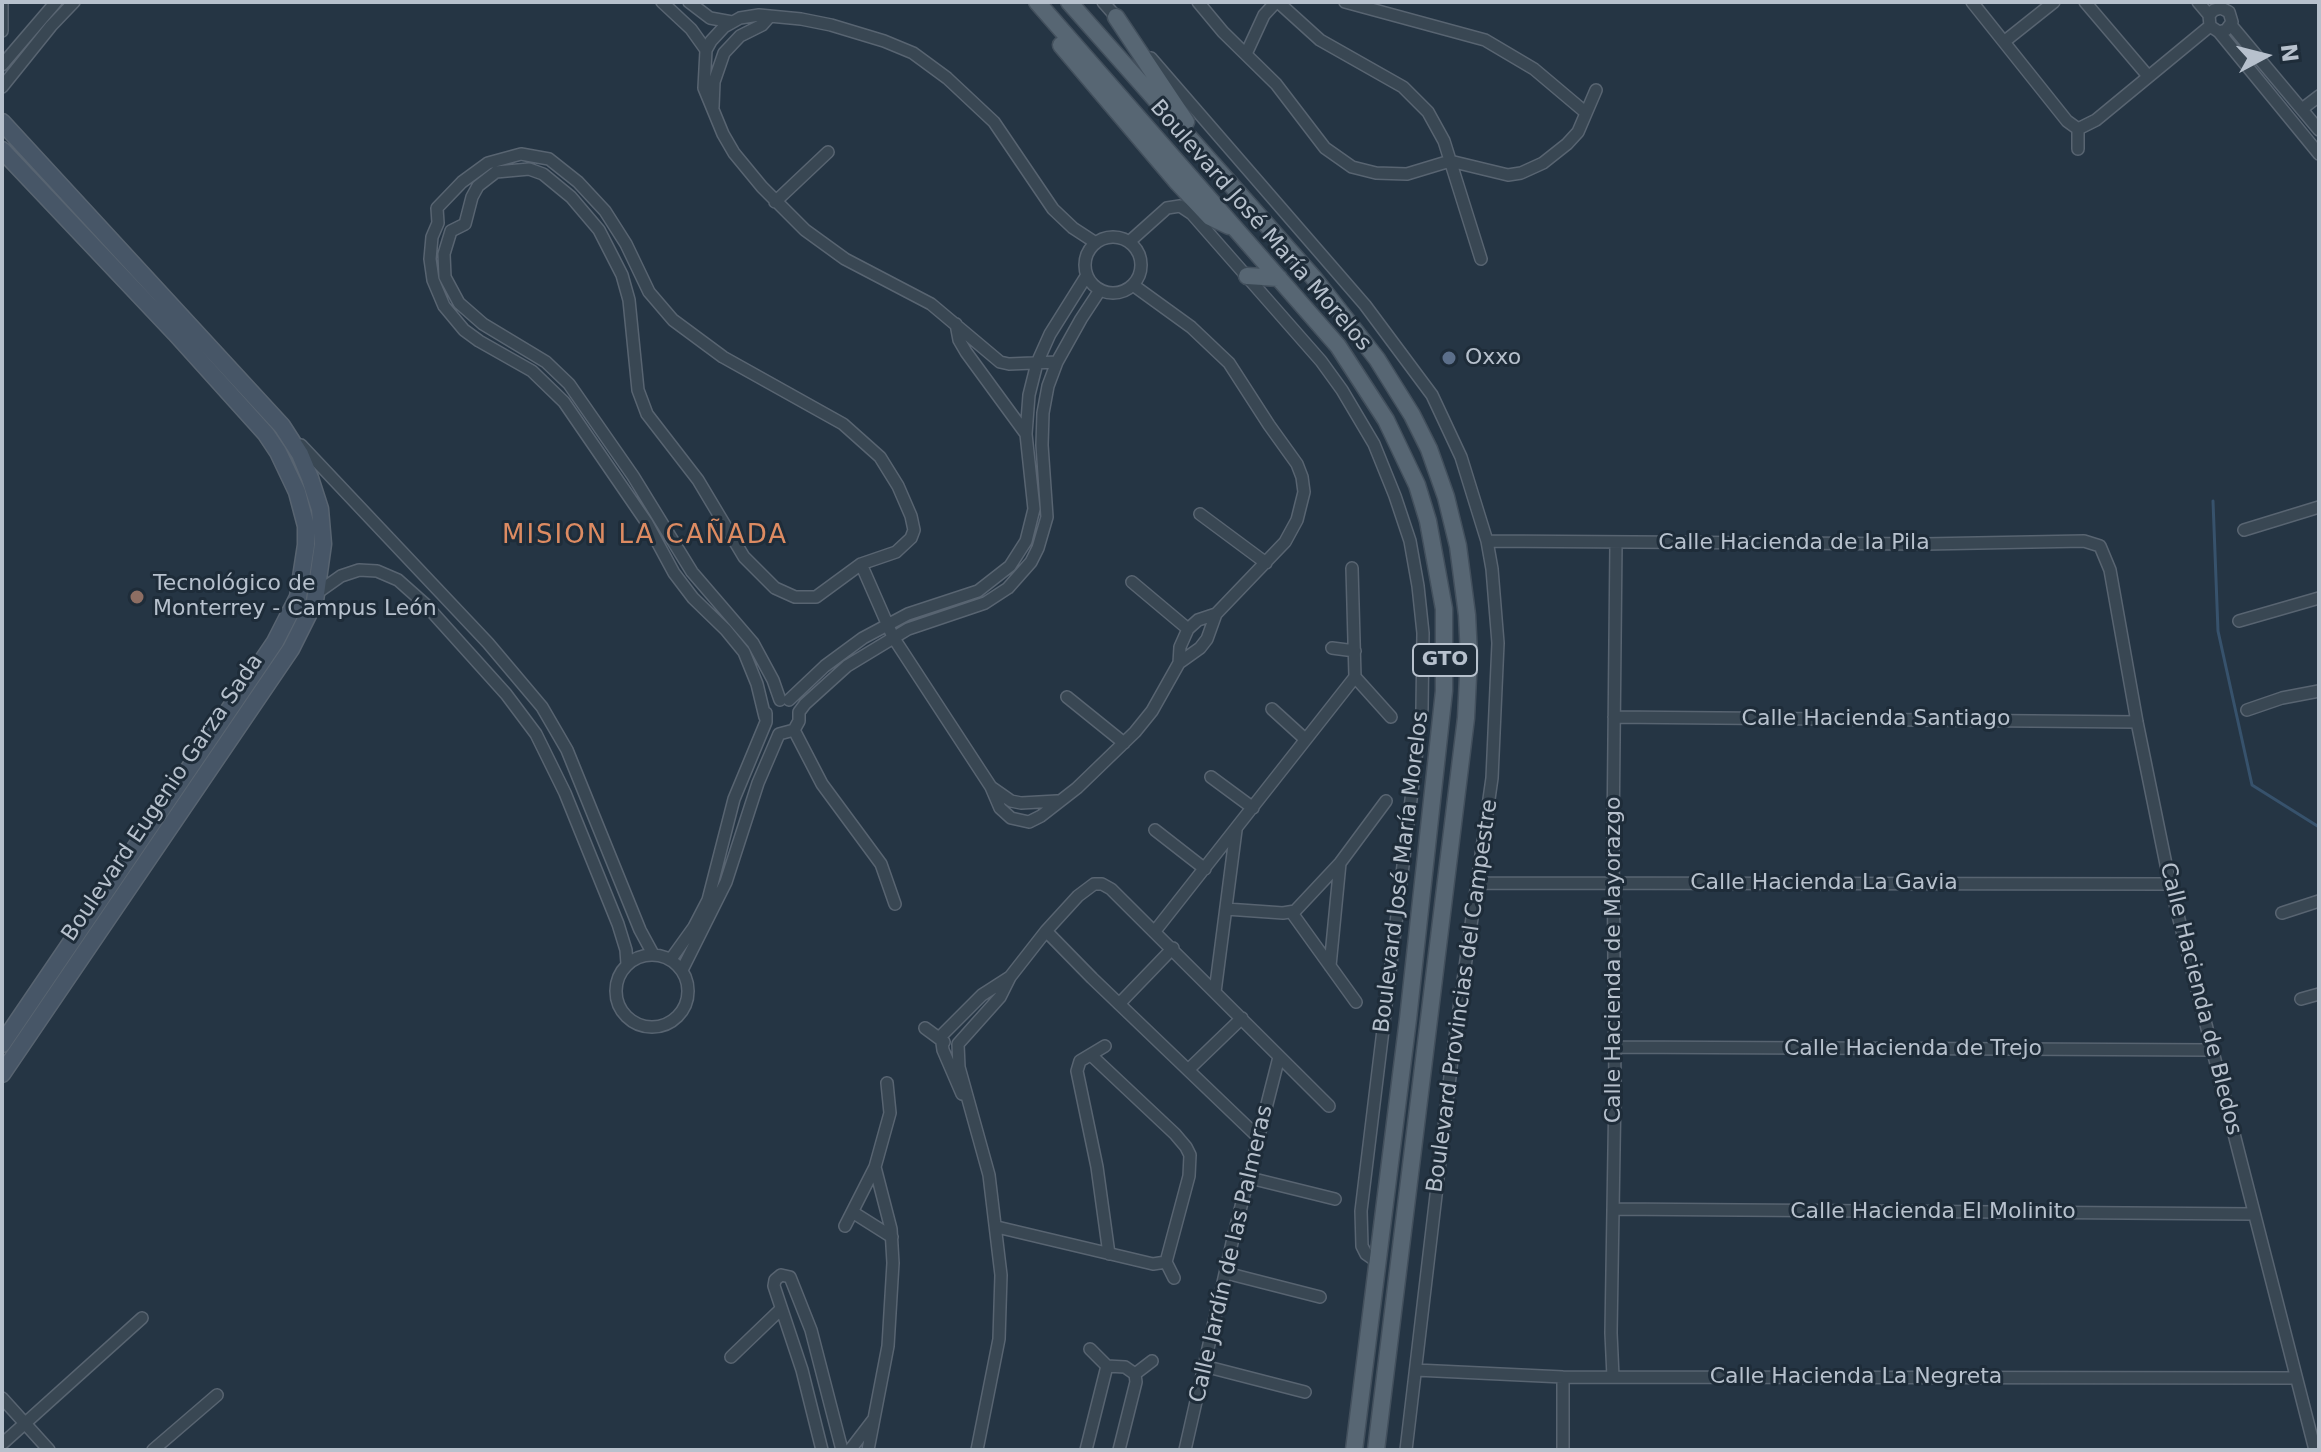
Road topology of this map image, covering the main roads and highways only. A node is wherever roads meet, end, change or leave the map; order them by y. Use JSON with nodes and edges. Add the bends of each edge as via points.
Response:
{"nodes":[{"id":1,"x":1023,"y":2,"type":"edge"},
{"id":2,"x":1037,"y":2,"type":"edge"},
{"id":3,"x":1069,"y":2,"type":"edge"},
{"id":4,"x":1116,"y":17,"type":"road end"},
{"id":5,"x":1225,"y":179,"type":"junction"},
{"id":6,"x":1235,"y":228,"type":"junction"},
{"id":7,"x":1247,"y":276,"type":"road end"},
{"id":8,"x":1279,"y":278,"type":"junction"},
{"id":9,"x":1354,"y":1450,"type":"edge"},
{"id":10,"x":1376,"y":1450,"type":"edge"}],
"edges":[{"from":1,"to":6,"type":"main road","via":[[1202,208]]},
{"from":2,"to":6,"type":"main road","name":"Boulevard José María Morelos","number":"GTO"},
{"from":3,"to":5,"type":"main road","name":"Boulevard José María Morelos","number":"GTO"},
{"from":4,"to":5,"type":"main road"},
{"from":5,"to":10,"type":"main road","name":"Boulevard José María Morelos","number":"GTO","via":[[1362,337],[1412,415],[1446,497],[1467,615],[1467,702],[1457,806]]},
{"from":6,"to":8,"type":"main road","name":"Boulevard José María Morelos","number":"GTO"},
{"from":7,"to":8,"type":"main road"},
{"from":8,"to":9,"type":"main road","name":"Boulevard José María Morelos","number":"GTO","via":[[1353,367],[1403,453],[1428,521],[1444,609],[1436,778]]}]}
